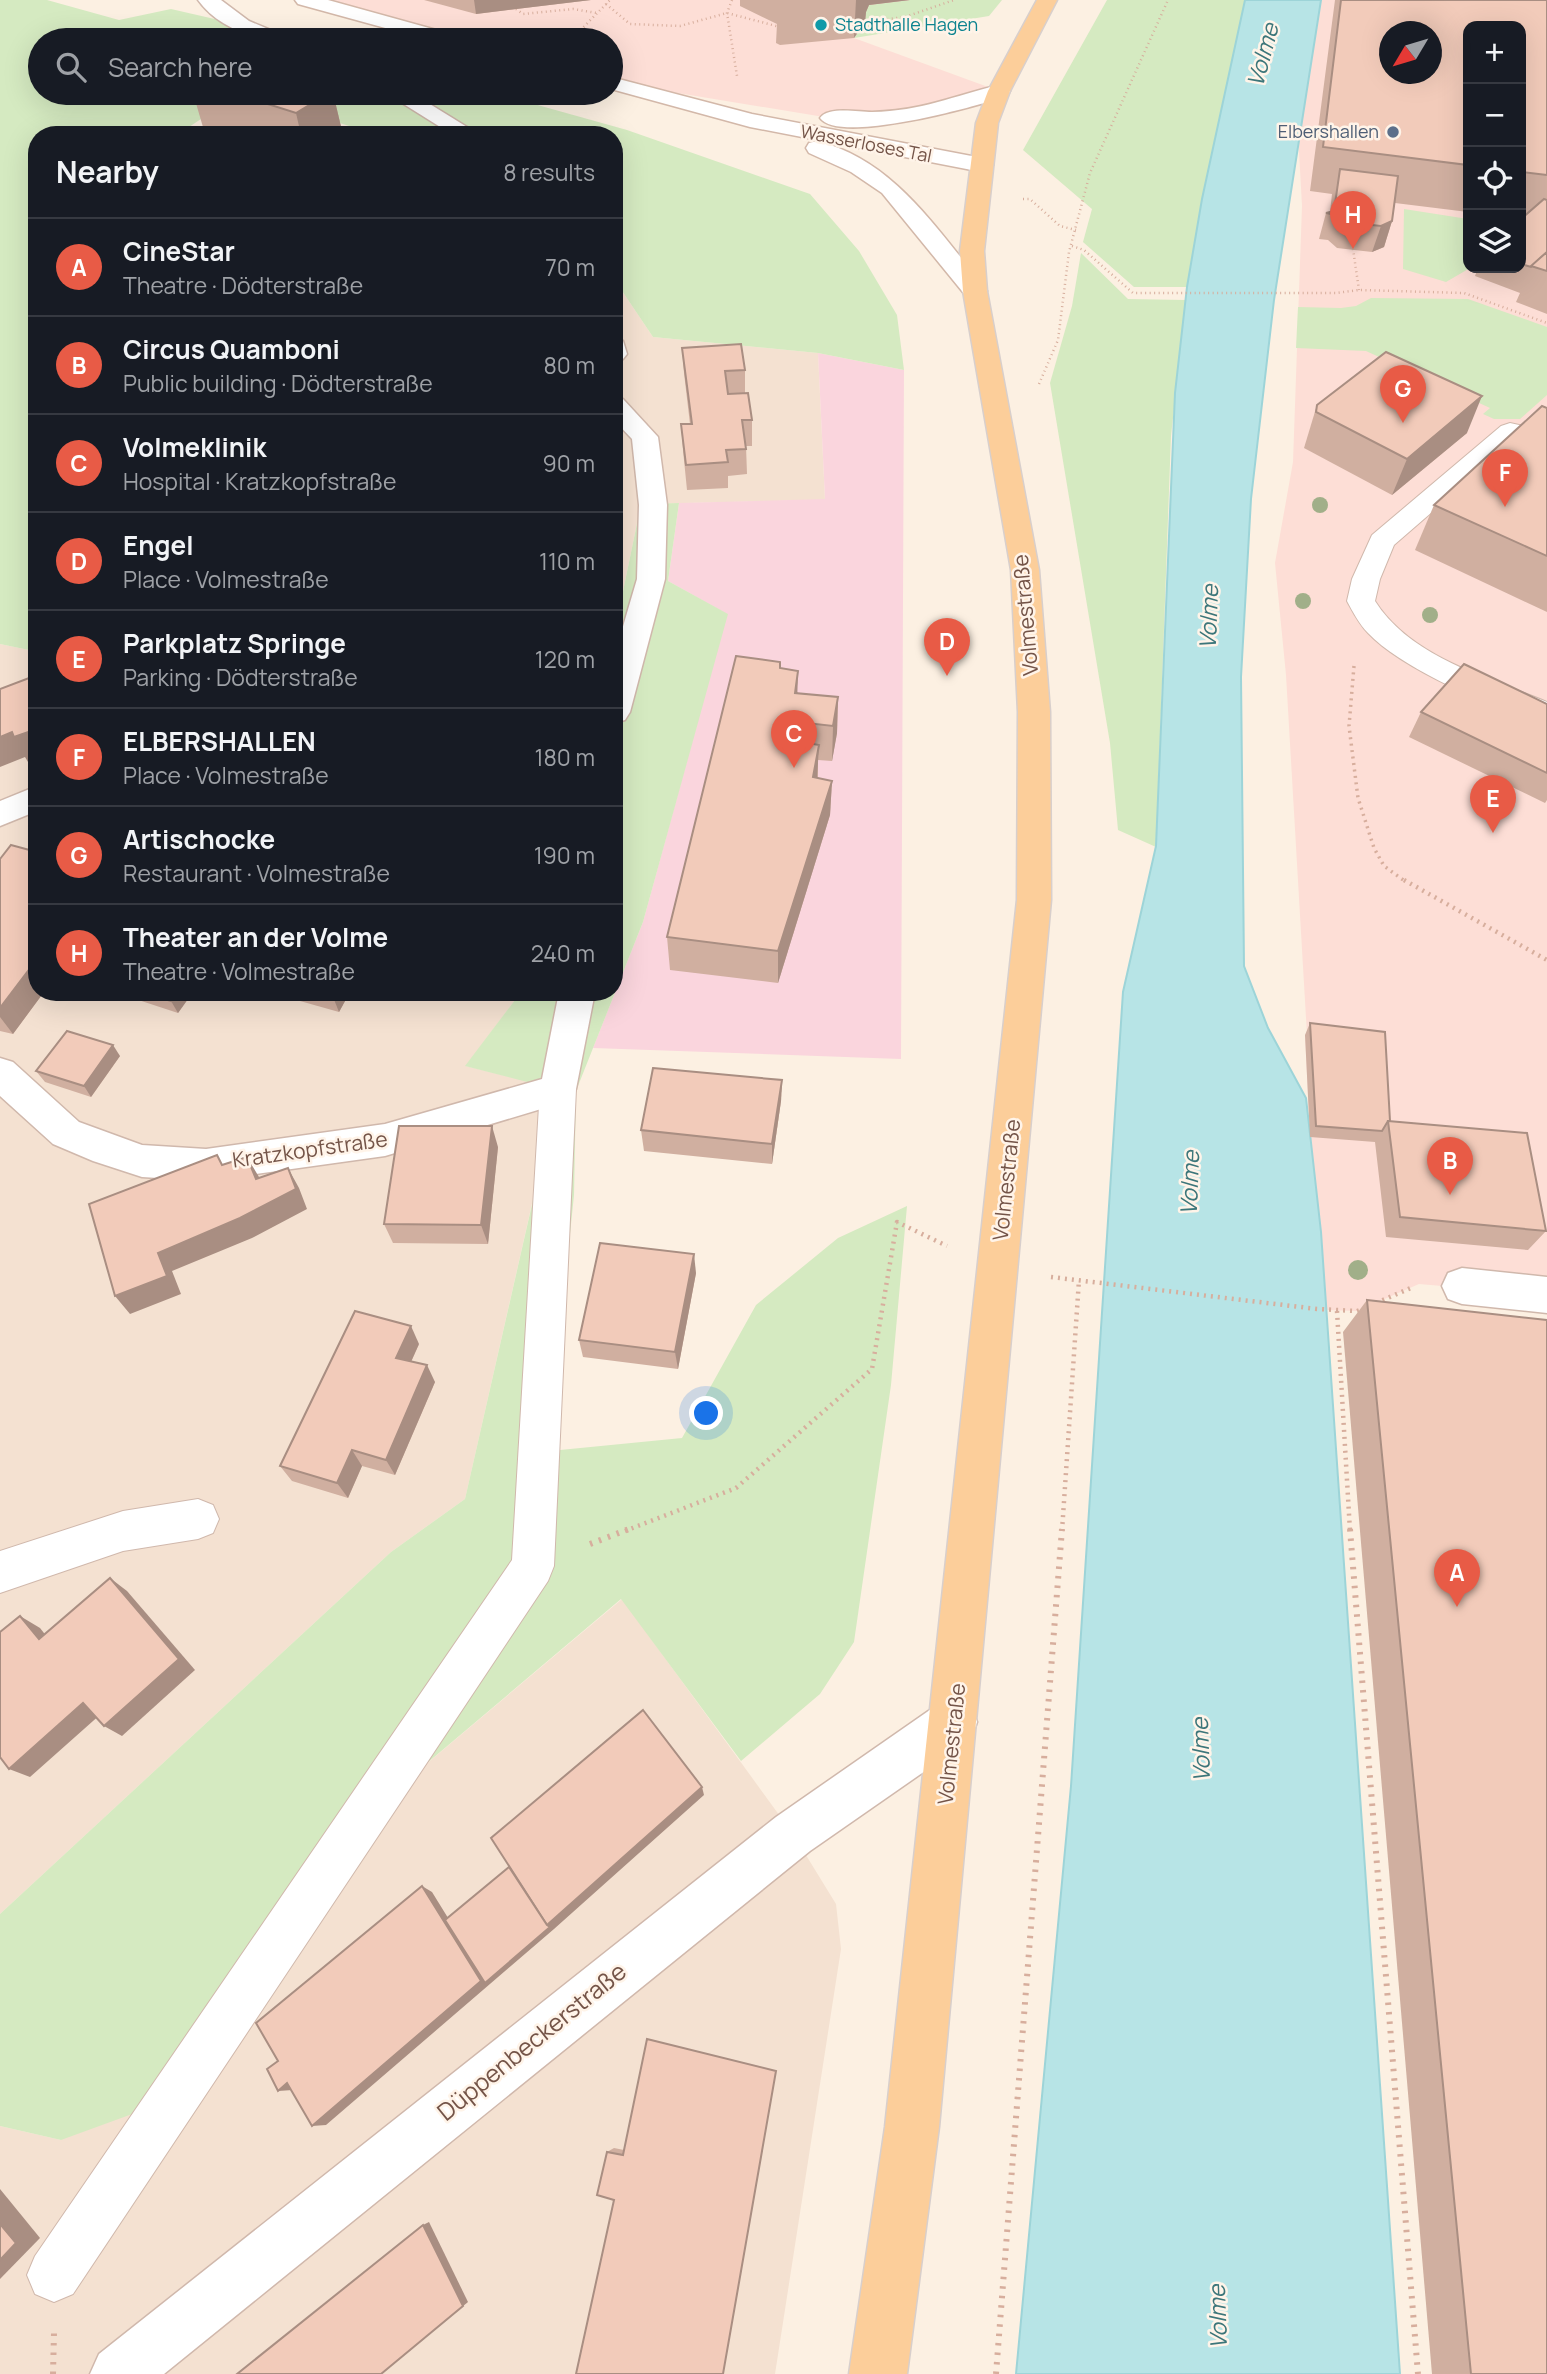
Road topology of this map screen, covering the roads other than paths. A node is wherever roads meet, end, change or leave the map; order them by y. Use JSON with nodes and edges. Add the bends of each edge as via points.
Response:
{"nodes":[{"id":1,"x":208,"y":0,"type":"edge"},
{"id":2,"x":305,"y":0,"type":"edge"},
{"id":3,"x":1047,"y":0,"type":"edge"},
{"id":4,"x":249,"y":28,"type":"edge"},
{"id":5,"x":407,"y":28,"type":"edge"},
{"id":6,"x":623,"y":85,"type":"edge"},
{"id":7,"x":999,"y":91,"type":"junction"},
{"id":8,"x":417,"y":105,"type":"edge"},
{"id":9,"x":746,"y":111,"type":"junction"},
{"id":10,"x":830,"y":118,"type":"junction"},
{"id":11,"x":453,"y":126,"type":"edge"},
{"id":12,"x":982,"y":157,"type":"junction"},
{"id":13,"x":975,"y":291,"type":"junction"},
{"id":14,"x":623,"y":414,"type":"edge"},
{"id":15,"x":1547,"y":439,"type":"edge"},
{"id":16,"x":623,"y":680,"type":"edge"},
{"id":17,"x":1547,"y":714,"type":"edge"},
{"id":18,"x":28,"y":802,"type":"edge"},
{"id":19,"x":0,"y":814,"type":"edge"},
{"id":20,"x":576,"y":1001,"type":"edge"},
{"id":21,"x":0,"y":1073,"type":"edge"},
{"id":22,"x":558,"y":1089,"type":"junction"},
{"id":23,"x":1462,"y":1286,"type":"road end"},
{"id":24,"x":1547,"y":1295,"type":"edge"},
{"id":25,"x":198,"y":1519,"type":"dead end"},
{"id":26,"x":0,"y":1572,"type":"edge"},
{"id":27,"x":954,"y":1722,"type":"junction"},
{"id":28,"x":54,"y":2275,"type":"dead end"},
{"id":29,"x":119,"y":2374,"type":"edge"},
{"id":30,"x":878,"y":2374,"type":"edge"}],
"edges":[{"from":1,"to":4,"type":"street"},
{"from":2,"to":5,"type":"street"},
{"from":3,"to":7,"type":"main road","name":"Volmestraße"},
{"from":6,"to":9,"type":"street","name":"Wasserloses Tal"},
{"from":7,"to":10,"type":"street","name":"Wasserloses Tal","via":[[926,116]]},
{"from":7,"to":12,"type":"main road","name":"Volmestraße","via":[[987,123]]},
{"from":8,"to":11,"type":"street"},
{"from":9,"to":10,"type":"street","name":"Wasserloses Tal"},
{"from":9,"to":12,"type":"street","name":"Wasserloses Tal"},
{"from":9,"to":13,"type":"street","name":"Wasserloses Tal","via":[[859,167],[890,188]]},
{"from":10,"to":12,"type":"street","name":"Wasserloses Tal"},
{"from":12,"to":13,"type":"main road","name":"Volmestraße","via":[[972,251]]},
{"from":13,"to":27,"type":"main road","name":"Volmestraße","via":[[1025,570],[1034,712],[1034,900]]},
{"from":14,"to":16,"type":"street","via":[[645,437],[653,505],[651,579]]},
{"from":15,"to":17,"type":"lane","via":[[1510,431],[1382,541],[1362,601],[1376,626],[1394,641]]},
{"from":18,"to":19,"type":"street"},
{"from":20,"to":22,"type":"street"},
{"from":21,"to":22,"type":"street","name":"Kratzkopfstraße","via":[[66,1133],[142,1161],[206,1165],[385,1140]]},
{"from":22,"to":28,"type":"lane","via":[[533,1566]]},
{"from":23,"to":24,"type":"street"},
{"from":25,"to":26,"type":"lane","via":[[123,1531]]},
{"from":27,"to":29,"type":"street","name":"Düppenbeckerstraße","via":[[793,1834]]},
{"from":27,"to":30,"type":"main road","name":"Volmestraße","via":[[912,2127]]}]}
